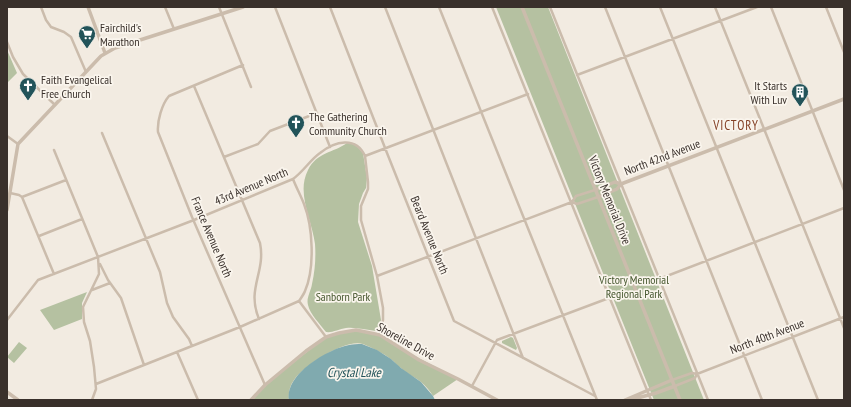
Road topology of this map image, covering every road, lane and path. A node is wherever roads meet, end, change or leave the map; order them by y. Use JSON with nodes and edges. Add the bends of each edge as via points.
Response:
{"nodes":[{"id":1,"x":41,"y":7,"type":"edge"},
{"id":2,"x":88,"y":7,"type":"edge"},
{"id":3,"x":165,"y":7,"type":"edge"},
{"id":4,"x":219,"y":7,"type":"edge"},
{"id":5,"x":243,"y":7,"type":"edge"},
{"id":6,"x":275,"y":7,"type":"edge"},
{"id":7,"x":330,"y":7,"type":"edge"},
{"id":8,"x":385,"y":7,"type":"edge"},
{"id":9,"x":439,"y":7,"type":"edge"},
{"id":10,"x":492,"y":7,"type":"edge"},
{"id":11,"x":522,"y":7,"type":"edge"},
{"id":12,"x":550,"y":7,"type":"edge"},
{"id":13,"x":605,"y":7,"type":"edge"},
{"id":14,"x":660,"y":7,"type":"edge"},
{"id":15,"x":715,"y":7,"type":"edge"},
{"id":16,"x":757,"y":7,"type":"edge"},
{"id":17,"x":771,"y":7,"type":"edge"},
{"id":18,"x":826,"y":7,"type":"edge"},
{"id":19,"x":222,"y":14,"type":"junction"},
{"id":20,"x":720,"y":21,"type":"junction"},
{"id":21,"x":174,"y":29,"type":"junction"},
{"id":22,"x":673,"y":39,"type":"junction"},
{"id":23,"x":7,"y":42,"type":"edge"},
{"id":24,"x":844,"y":52,"type":"edge"},
{"id":25,"x":105,"y":53,"type":"junction"},
{"id":26,"x":625,"y":57,"type":"junction"},
{"id":27,"x":243,"y":65,"type":"junction"},
{"id":28,"x":86,"y":72,"type":"junction"},
{"id":29,"x":577,"y":75,"type":"junction"},
{"id":30,"x":194,"y":86,"type":"junction"},
{"id":31,"x":251,"y":87,"type":"dead end"},
{"id":32,"x":528,"y":94,"type":"junction"},
{"id":33,"x":844,"y":99,"type":"edge"},
{"id":34,"x":54,"y":105,"type":"junction"},
{"id":35,"x":812,"y":111,"type":"junction"},
{"id":36,"x":481,"y":112,"type":"junction"},
{"id":37,"x":317,"y":113,"type":"junction"},
{"id":38,"x":764,"y":129,"type":"junction"},
{"id":39,"x":433,"y":130,"type":"junction"},
{"id":40,"x":102,"y":133,"type":"dead end"},
{"id":41,"x":7,"y":136,"type":"edge"},
{"id":42,"x":18,"y":144,"type":"junction"},
{"id":43,"x":330,"y":147,"type":"junction"},
{"id":44,"x":716,"y":147,"type":"junction"},
{"id":45,"x":385,"y":148,"type":"junction"},
{"id":46,"x":54,"y":150,"type":"dead end"},
{"id":47,"x":365,"y":156,"type":"junction"},
{"id":48,"x":224,"y":157,"type":"junction"},
{"id":49,"x":668,"y":166,"type":"junction"},
{"id":50,"x":293,"y":179,"type":"junction"},
{"id":51,"x":66,"y":180,"type":"junction"},
{"id":52,"x":621,"y":184,"type":"junction"},
{"id":53,"x":595,"y":190,"type":"junction"},
{"id":54,"x":844,"y":190,"type":"edge"},
{"id":55,"x":10,"y":192,"type":"junction"},
{"id":56,"x":598,"y":197,"type":"junction"},
{"id":57,"x":22,"y":198,"type":"junction"},
{"id":58,"x":242,"y":200,"type":"junction"},
{"id":59,"x":572,"y":202,"type":"junction"},
{"id":60,"x":844,"y":208,"type":"edge"},
{"id":61,"x":7,"y":210,"type":"edge"},
{"id":62,"x":82,"y":219,"type":"junction"},
{"id":63,"x":194,"y":220,"type":"junction"},
{"id":64,"x":525,"y":220,"type":"junction"},
{"id":65,"x":803,"y":224,"type":"junction"},
{"id":66,"x":39,"y":236,"type":"junction"},
{"id":67,"x":477,"y":238,"type":"junction"},
{"id":68,"x":147,"y":239,"type":"junction"},
{"id":69,"x":755,"y":242,"type":"junction"},
{"id":70,"x":428,"y":256,"type":"junction"},
{"id":71,"x":98,"y":257,"type":"junction"},
{"id":72,"x":706,"y":261,"type":"junction"},
{"id":73,"x":54,"y":274,"type":"junction"},
{"id":74,"x":377,"y":276,"type":"junction"},
{"id":75,"x":659,"y":279,"type":"junction"},
{"id":76,"x":110,"y":283,"type":"junction"},
{"id":77,"x":92,"y":290,"type":"junction"},
{"id":78,"x":609,"y":298,"type":"junction"},
{"id":79,"x":299,"y":301,"type":"junction"},
{"id":80,"x":563,"y":315,"type":"junction"},
{"id":81,"x":844,"y":317,"type":"edge"},
{"id":82,"x":259,"y":319,"type":"junction"},
{"id":83,"x":840,"y":319,"type":"junction"},
{"id":84,"x":7,"y":320,"type":"edge"},
{"id":85,"x":240,"y":327,"type":"junction"},
{"id":86,"x":844,"y":328,"type":"edge"},
{"id":87,"x":514,"y":334,"type":"junction"},
{"id":88,"x":380,"y":335,"type":"junction"},
{"id":89,"x":326,"y":337,"type":"junction"},
{"id":90,"x":792,"y":337,"type":"junction"},
{"id":91,"x":495,"y":343,"type":"junction"},
{"id":92,"x":192,"y":346,"type":"junction"},
{"id":93,"x":177,"y":352,"type":"junction"},
{"id":94,"x":744,"y":356,"type":"junction"},
{"id":95,"x":524,"y":358,"type":"junction"},
{"id":96,"x":144,"y":365,"type":"junction"},
{"id":97,"x":697,"y":374,"type":"junction"},
{"id":98,"x":672,"y":380,"type":"junction"},
{"id":99,"x":96,"y":384,"type":"junction"},
{"id":100,"x":266,"y":385,"type":"junction"},
{"id":101,"x":472,"y":386,"type":"junction"},
{"id":102,"x":675,"y":386,"type":"junction"},
{"id":103,"x":647,"y":390,"type":"junction"},
{"id":104,"x":7,"y":392,"type":"edge"},
{"id":105,"x":649,"y":395,"type":"junction"},
{"id":106,"x":595,"y":396,"type":"junction"},
{"id":107,"x":18,"y":400,"type":"edge"},
{"id":108,"x":92,"y":400,"type":"edge"},
{"id":109,"x":198,"y":400,"type":"edge"},
{"id":110,"x":251,"y":400,"type":"edge"},
{"id":111,"x":497,"y":400,"type":"edge"},
{"id":112,"x":597,"y":400,"type":"edge"},
{"id":113,"x":625,"y":400,"type":"edge"},
{"id":114,"x":630,"y":400,"type":"edge"},
{"id":115,"x":651,"y":400,"type":"edge"},
{"id":116,"x":680,"y":400,"type":"edge"},
{"id":117,"x":708,"y":400,"type":"edge"},
{"id":118,"x":762,"y":400,"type":"edge"},
{"id":119,"x":818,"y":400,"type":"edge"}],
"edges":[{"from":1,"to":28,"type":"street","via":[[51,27],[71,37]]},
{"from":2,"to":25,"type":"street"},
{"from":3,"to":21,"type":"street"},
{"from":4,"to":19,"type":"street"},
{"from":5,"to":19,"type":"street"},
{"from":6,"to":37,"type":"street"},
{"from":7,"to":45,"type":"street","name":"Beard Avenue North"},
{"from":8,"to":39,"type":"street"},
{"from":9,"to":36,"type":"street"},
{"from":10,"to":32,"type":"street"},
{"from":11,"to":53,"type":"street","name":"Victory Memorial Drive"},
{"from":12,"to":29,"type":"street"},
{"from":13,"to":26,"type":"street"},
{"from":14,"to":22,"type":"street"},
{"from":15,"to":20,"type":"street"},
{"from":16,"to":20,"type":"street"},
{"from":17,"to":35,"type":"street"},
{"from":18,"to":24,"type":"street"},
{"from":19,"to":21,"type":"street"},
{"from":19,"to":27,"type":"street"},
{"from":20,"to":22,"type":"street"},
{"from":20,"to":38,"type":"street"},
{"from":21,"to":25,"type":"street"},
{"from":22,"to":26,"type":"street"},
{"from":22,"to":44,"type":"street"},
{"from":23,"to":34,"type":"street","via":[[23,74]]},
{"from":25,"to":28,"type":"street"},
{"from":26,"to":29,"type":"street"},
{"from":26,"to":49,"type":"street"},
{"from":27,"to":30,"type":"street"},
{"from":27,"to":31,"type":"street"},
{"from":28,"to":34,"type":"street"},
{"from":29,"to":52,"type":"street"},
{"from":30,"to":48,"type":"street"},
{"from":30,"to":63,"type":"street","name":"France Avenue North","via":[[166,99],[158,132]]},
{"from":32,"to":36,"type":"street"},
{"from":32,"to":59,"type":"street"},
{"from":33,"to":35,"type":"street","name":"North 42nd Avenue"},
{"from":34,"to":42,"type":"street"},
{"from":35,"to":38,"type":"street","name":"North 42nd Avenue"},
{"from":35,"to":54,"type":"street"},
{"from":36,"to":39,"type":"street"},
{"from":36,"to":64,"type":"street"},
{"from":37,"to":43,"type":"street"},
{"from":37,"to":48,"type":"street","via":[[270,132],[258,144]]},
{"from":38,"to":44,"type":"street","name":"North 42nd Avenue"},
{"from":38,"to":65,"type":"street"},
{"from":39,"to":45,"type":"street"},
{"from":39,"to":67,"type":"street"},
{"from":40,"to":68,"type":"street"},
{"from":41,"to":42,"type":"street"},
{"from":42,"to":55,"type":"street"},
{"from":43,"to":47,"type":"street","name":"43rd Avenue North","via":[[350,142],[360,146]]},
{"from":43,"to":50,"type":"street","name":"43rd Avenue North","via":[[320,152]]},
{"from":44,"to":49,"type":"street","name":"North 42nd Avenue"},
{"from":44,"to":69,"type":"street"},
{"from":45,"to":47,"type":"street"},
{"from":45,"to":70,"type":"street","name":"Beard Avenue North"},
{"from":46,"to":51,"type":"street"},
{"from":47,"to":74,"type":"street","via":[[368,189],[362,206],[361,220]]},
{"from":48,"to":58,"type":"street"},
{"from":49,"to":52,"type":"street","name":"North 42nd Avenue"},
{"from":49,"to":72,"type":"street"},
{"from":50,"to":58,"type":"street","name":"43rd Avenue North"},
{"from":50,"to":79,"type":"street","via":[[304,205],[311,234],[310,273]]},
{"from":51,"to":57,"type":"street"},
{"from":51,"to":62,"type":"street"},
{"from":52,"to":53,"type":"street","name":"North 42nd Avenue","via":[[615,182]]},
{"from":52,"to":56,"type":"street","name":"North 42nd Avenue","via":[[617,189]]},
{"from":52,"to":75,"type":"street"},
{"from":53,"to":56,"type":"street","name":"Victory Memorial Drive"},
{"from":53,"to":59,"type":"street","name":"North 42nd Avenue","via":[[576,196]]},
{"from":55,"to":57,"type":"street"},
{"from":55,"to":61,"type":"street"},
{"from":56,"to":59,"type":"street","name":"North 42nd Avenue","via":[[577,204]]},
{"from":56,"to":98,"type":"street","name":"Victory Memorial Drive"},
{"from":57,"to":66,"type":"street"},
{"from":58,"to":63,"type":"street","name":"43rd Avenue North"},
{"from":58,"to":82,"type":"street","via":[[257,234],[261,252],[260,270],[254,287],[255,308]]},
{"from":59,"to":64,"type":"street","name":"North 42nd Avenue"},
{"from":59,"to":78,"type":"street"},
{"from":60,"to":65,"type":"street"},
{"from":62,"to":66,"type":"street"},
{"from":62,"to":71,"type":"street"},
{"from":63,"to":68,"type":"street","name":"43rd Avenue North"},
{"from":63,"to":85,"type":"street","name":"France Avenue North"},
{"from":64,"to":67,"type":"street","name":"North 42nd Avenue"},
{"from":64,"to":80,"type":"street"},
{"from":65,"to":69,"type":"street"},
{"from":65,"to":83,"type":"street"},
{"from":66,"to":73,"type":"street"},
{"from":67,"to":70,"type":"street","name":"North 42nd Avenue"},
{"from":67,"to":87,"type":"street"},
{"from":68,"to":71,"type":"street","name":"43rd Avenue North"},
{"from":68,"to":92,"type":"street","via":[[160,272],[167,303]]},
{"from":69,"to":72,"type":"street"},
{"from":69,"to":90,"type":"street"},
{"from":70,"to":74,"type":"street","name":"North 42nd Avenue"},
{"from":70,"to":91,"type":"street","name":"Beard Avenue North","via":[[454,321]]},
{"from":71,"to":73,"type":"street","name":"43rd Avenue North"},
{"from":71,"to":76,"type":"street"},
{"from":71,"to":77,"type":"street","via":[[98,274]]},
{"from":72,"to":75,"type":"street"},
{"from":72,"to":94,"type":"street"},
{"from":73,"to":84,"type":"street","name":"43rd Avenue North","via":[[38,280]]},
{"from":74,"to":88,"type":"street","via":[[384,312]]},
{"from":75,"to":97,"type":"street"},
{"from":76,"to":77,"type":"street"},
{"from":76,"to":96,"type":"street","via":[[121,298]]},
{"from":77,"to":99,"type":"street","via":[[84,303],[83,314],[93,354]]},
{"from":78,"to":80,"type":"street"},
{"from":78,"to":103,"type":"street"},
{"from":79,"to":82,"type":"street"},
{"from":79,"to":89,"type":"street"},
{"from":80,"to":87,"type":"street"},
{"from":80,"to":106,"type":"street"},
{"from":81,"to":83,"type":"street","name":"North 40th Avenue"},
{"from":82,"to":85,"type":"street"},
{"from":83,"to":86,"type":"street"},
{"from":83,"to":90,"type":"street","name":"North 40th Avenue"},
{"from":85,"to":92,"type":"street"},
{"from":85,"to":100,"type":"street","name":"France Avenue North"},
{"from":87,"to":91,"type":"street"},
{"from":87,"to":95,"type":"street"},
{"from":88,"to":89,"type":"street","name":"Shoreline Drive","via":[[356,330]]},
{"from":88,"to":101,"type":"street","name":"Shoreline Drive","via":[[419,360]]},
{"from":89,"to":100,"type":"street","name":"Shoreline Drive"},
{"from":90,"to":94,"type":"street","name":"North 40th Avenue"},
{"from":90,"to":119,"type":"street"},
{"from":91,"to":95,"type":"street","name":"Beard Avenue North"},
{"from":91,"to":101,"type":"street"},
{"from":92,"to":93,"type":"street"},
{"from":93,"to":96,"type":"street"},
{"from":93,"to":109,"type":"street"},
{"from":94,"to":97,"type":"street","name":"North 40th Avenue"},
{"from":94,"to":118,"type":"street"},
{"from":95,"to":106,"type":"street","name":"Beard Avenue North"},
{"from":96,"to":99,"type":"street"},
{"from":97,"to":98,"type":"street","name":"North 40th Avenue","via":[[692,373]]},
{"from":97,"to":102,"type":"street","name":"North 40th Avenue","via":[[695,378]]},
{"from":97,"to":117,"type":"street"},
{"from":98,"to":102,"type":"street","name":"Victory Memorial Drive"},
{"from":98,"to":103,"type":"street","name":"North 40th Avenue"},
{"from":99,"to":108,"type":"street"},
{"from":100,"to":110,"type":"street","name":"Shoreline Drive"},
{"from":101,"to":111,"type":"street","name":"Shoreline Drive"},
{"from":102,"to":105,"type":"street","name":"North 40th Avenue"},
{"from":102,"to":116,"type":"street","name":"Victory Memorial Drive"},
{"from":103,"to":105,"type":"street"},
{"from":103,"to":113,"type":"street","name":"North 40th Avenue"},
{"from":104,"to":107,"type":"street"},
{"from":105,"to":114,"type":"street","name":"North 40th Avenue"},
{"from":105,"to":115,"type":"street"},
{"from":106,"to":112,"type":"street"}]}
